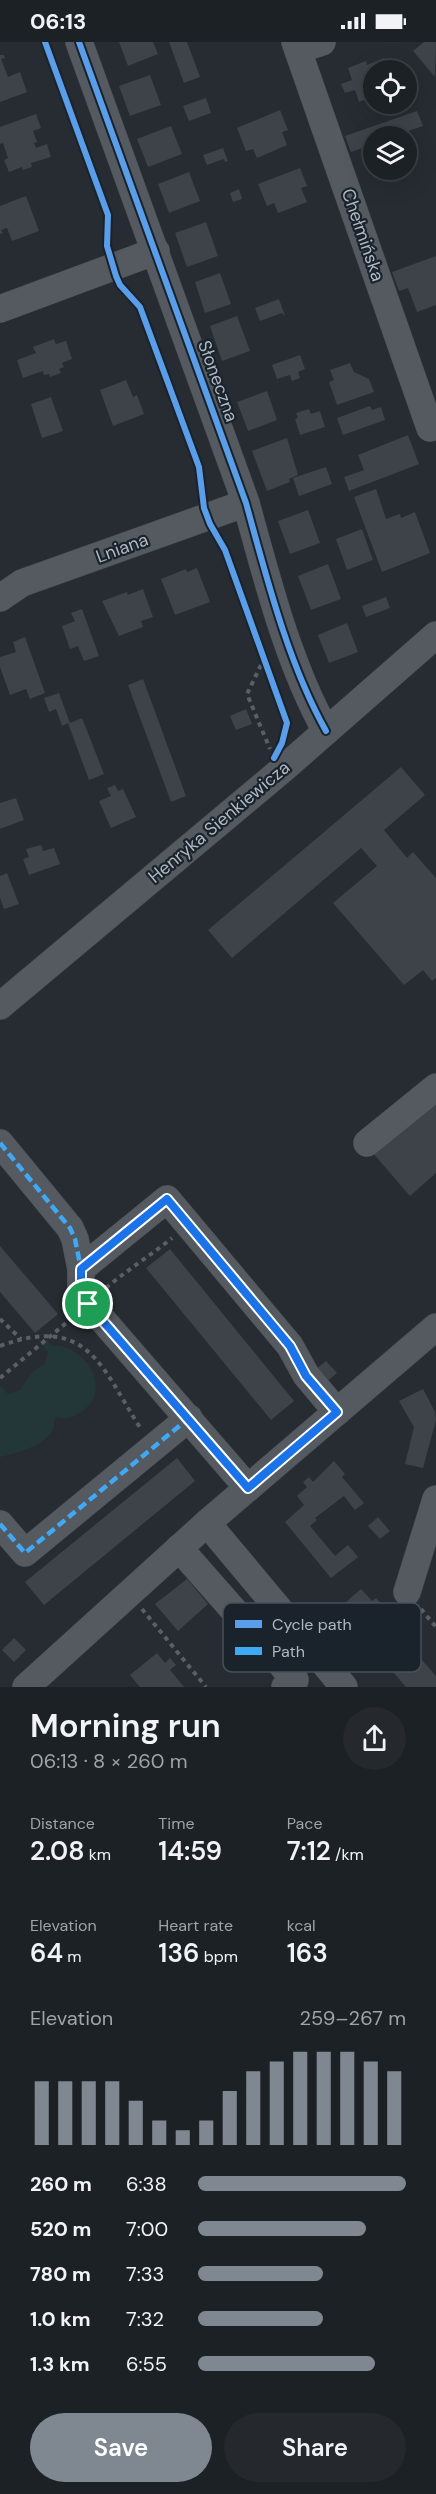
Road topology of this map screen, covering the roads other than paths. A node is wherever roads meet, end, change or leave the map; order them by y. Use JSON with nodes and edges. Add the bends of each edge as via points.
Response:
{"nodes":[{"id":1,"x":79,"y":42,"type":"edge"},
{"id":2,"x":305,"y":45,"type":"edge"},
{"id":3,"x":156,"y":251,"type":"junction"},
{"id":4,"x":0,"y":309,"type":"edge"},
{"id":5,"x":430,"y":428,"type":"dead end"},
{"id":6,"x":246,"y":503,"type":"junction"},
{"id":7,"x":0,"y":598,"type":"edge"},
{"id":8,"x":436,"y":635,"type":"edge"},
{"id":9,"x":326,"y":731,"type":"junction"},
{"id":10,"x":0,"y":1006,"type":"edge"},
{"id":11,"x":436,"y":1087,"type":"edge"},
{"id":12,"x":0,"y":1143,"type":"edge"},
{"id":13,"x":367,"y":1143,"type":"dead end"},
{"id":14,"x":81,"y":1269,"type":"junction"},
{"id":15,"x":436,"y":1327,"type":"edge"},
{"id":16,"x":337,"y":1412,"type":"junction"},
{"id":17,"x":189,"y":1418,"type":"junction"},
{"id":18,"x":248,"y":1488,"type":"junction"},
{"id":19,"x":436,"y":1499,"type":"edge"},
{"id":20,"x":207,"y":1523,"type":"junction"},
{"id":21,"x":0,"y":1524,"type":"edge"},
{"id":22,"x":179,"y":1548,"type":"junction"},
{"id":23,"x":407,"y":1592,"type":"dead end"},
{"id":24,"x":227,"y":1603,"type":"edge"},
{"id":25,"x":274,"y":1603,"type":"edge"},
{"id":26,"x":288,"y":1672,"type":"edge"},
{"id":27,"x":331,"y":1672,"type":"edge"},
{"id":28,"x":26,"y":1687,"type":"edge"},
{"id":29,"x":285,"y":1687,"type":"edge"},
{"id":30,"x":344,"y":1687,"type":"edge"}],
"edges":[{"from":1,"to":3,"type":"street","name":"Słoneczna"},
{"from":2,"to":5,"type":"street","name":"Chełmińska"},
{"from":3,"to":4,"type":"street"},
{"from":3,"to":6,"type":"street","name":"Słoneczna"},
{"from":6,"to":7,"type":"street","name":"Lniana","via":[[22,583]]},
{"from":6,"to":9,"type":"street","name":"Słoneczna","via":[[306,691]]},
{"from":8,"to":9,"type":"street","name":"Henryka Sienkiewicza"},
{"from":9,"to":10,"type":"street","name":"Henryka Sienkiewicza"},
{"from":11,"to":13,"type":"street"},
{"from":12,"to":14,"type":"street","via":[[70,1228]]},
{"from":14,"to":16,"type":"street","via":[[167,1199],[290,1346],[306,1376]]},
{"from":14,"to":17,"type":"street","via":[[81,1290],[88,1304]]},
{"from":15,"to":16,"type":"street"},
{"from":16,"to":18,"type":"street"},
{"from":17,"to":18,"type":"street"},
{"from":17,"to":21,"type":"street","via":[[25,1553]]},
{"from":18,"to":20,"type":"street"},
{"from":19,"to":23,"type":"street"},
{"from":20,"to":22,"type":"street"},
{"from":20,"to":25,"type":"street"},
{"from":22,"to":24,"type":"street"},
{"from":22,"to":28,"type":"street"},
{"from":26,"to":29,"type":"street","via":[[295,1680]]},
{"from":27,"to":30,"type":"street"}]}
